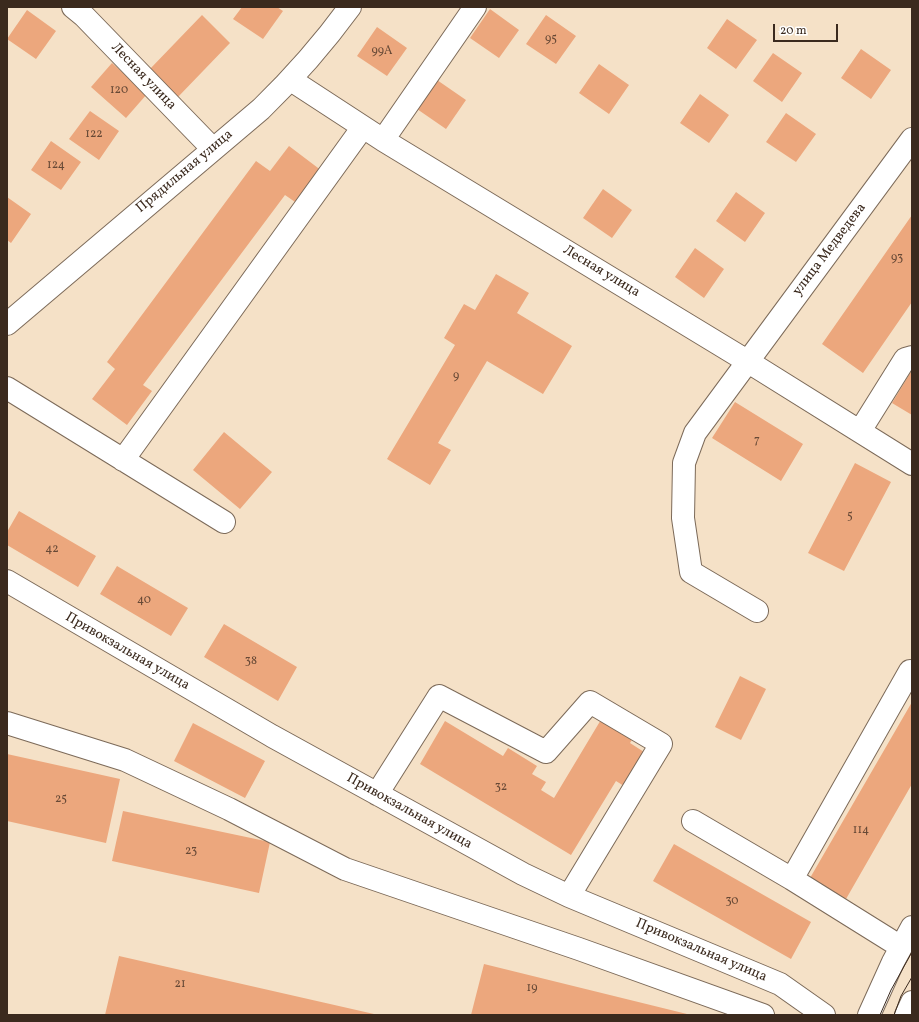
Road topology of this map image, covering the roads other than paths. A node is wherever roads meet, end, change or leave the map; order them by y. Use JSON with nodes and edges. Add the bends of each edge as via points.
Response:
{"nodes":[{"id":1,"x":73,"y":7,"type":"edge"},
{"id":2,"x":350,"y":7,"type":"edge"},
{"id":3,"x":475,"y":7,"type":"edge"},
{"id":4,"x":291,"y":80,"type":"junction"},
{"id":5,"x":362,"y":127,"type":"junction"},
{"id":6,"x":912,"y":139,"type":"edge"},
{"id":7,"x":382,"y":140,"type":"junction"},
{"id":8,"x":212,"y":148,"type":"junction"},
{"id":9,"x":7,"y":324,"type":"edge"},
{"id":10,"x":912,"y":357,"type":"edge"},
{"id":11,"x":747,"y":361,"type":"junction"},
{"id":12,"x":7,"y":388,"type":"edge"},
{"id":13,"x":860,"y":431,"type":"junction"},
{"id":14,"x":123,"y":460,"type":"junction"},
{"id":15,"x":912,"y":464,"type":"edge"},
{"id":16,"x":224,"y":522,"type":"dead end"},
{"id":17,"x":7,"y":581,"type":"edge"},
{"id":18,"x":757,"y":612,"type":"dead end"},
{"id":19,"x":912,"y":672,"type":"edge"},
{"id":20,"x":7,"y":723,"type":"edge"},
{"id":21,"x":377,"y":794,"type":"junction"},
{"id":22,"x":693,"y":821,"type":"dead end"},
{"id":23,"x":792,"y":879,"type":"junction"},
{"id":24,"x":569,"y":896,"type":"junction"},
{"id":25,"x":912,"y":928,"type":"edge"},
{"id":26,"x":901,"y":947,"type":"junction"},
{"id":27,"x":912,"y":1002,"type":"edge"},
{"id":28,"x":763,"y":1015,"type":"edge"},
{"id":29,"x":824,"y":1015,"type":"edge"},
{"id":30,"x":870,"y":1015,"type":"edge"},
{"id":31,"x":906,"y":1015,"type":"edge"}],
"edges":[{"from":1,"to":8,"type":"street","name":"Лесная улица"},
{"from":2,"to":4,"type":"street","name":"Прядильная улица","via":[[322,45]]},
{"from":3,"to":7,"type":"street"},
{"from":4,"to":5,"type":"street","name":"Лесная улица"},
{"from":4,"to":8,"type":"street","name":"Прядильная улица","via":[[261,109]]},
{"from":5,"to":7,"type":"street","name":"Лесная улица"},
{"from":5,"to":14,"type":"street"},
{"from":6,"to":11,"type":"street","name":"улица Медведева"},
{"from":7,"to":11,"type":"street","name":"Лесная улица"},
{"from":8,"to":9,"type":"street","name":"Прядильная улица"},
{"from":10,"to":13,"type":"street","via":[[905,359]]},
{"from":11,"to":13,"type":"street","name":"Лесная улица"},
{"from":11,"to":18,"type":"street","name":"улица Медведева","via":[[695,433],[684,463],[683,518],[691,572]]},
{"from":12,"to":14,"type":"street"},
{"from":13,"to":15,"type":"street","name":"Лесная улица"},
{"from":14,"to":16,"type":"street"},
{"from":17,"to":21,"type":"street","name":"Привокзальная улица","via":[[272,736]]},
{"from":19,"to":23,"type":"street","via":[[910,671]]},
{"from":20,"to":28,"type":"street","via":[[124,760],[229,809],[345,869]]},
{"from":21,"to":24,"type":"street","name":"Привокзальная улица","via":[[523,874]]},
{"from":21,"to":24,"type":"street","via":[[439,696],[546,752],[590,702],[661,744]]},
{"from":22,"to":23,"type":"street"},
{"from":23,"to":26,"type":"street"},
{"from":24,"to":29,"type":"street","name":"Привокзальная улица","via":[[780,984]]},
{"from":25,"to":26,"type":"street"},
{"from":26,"to":30,"type":"street"},
{"from":27,"to":31,"type":"street"}]}
